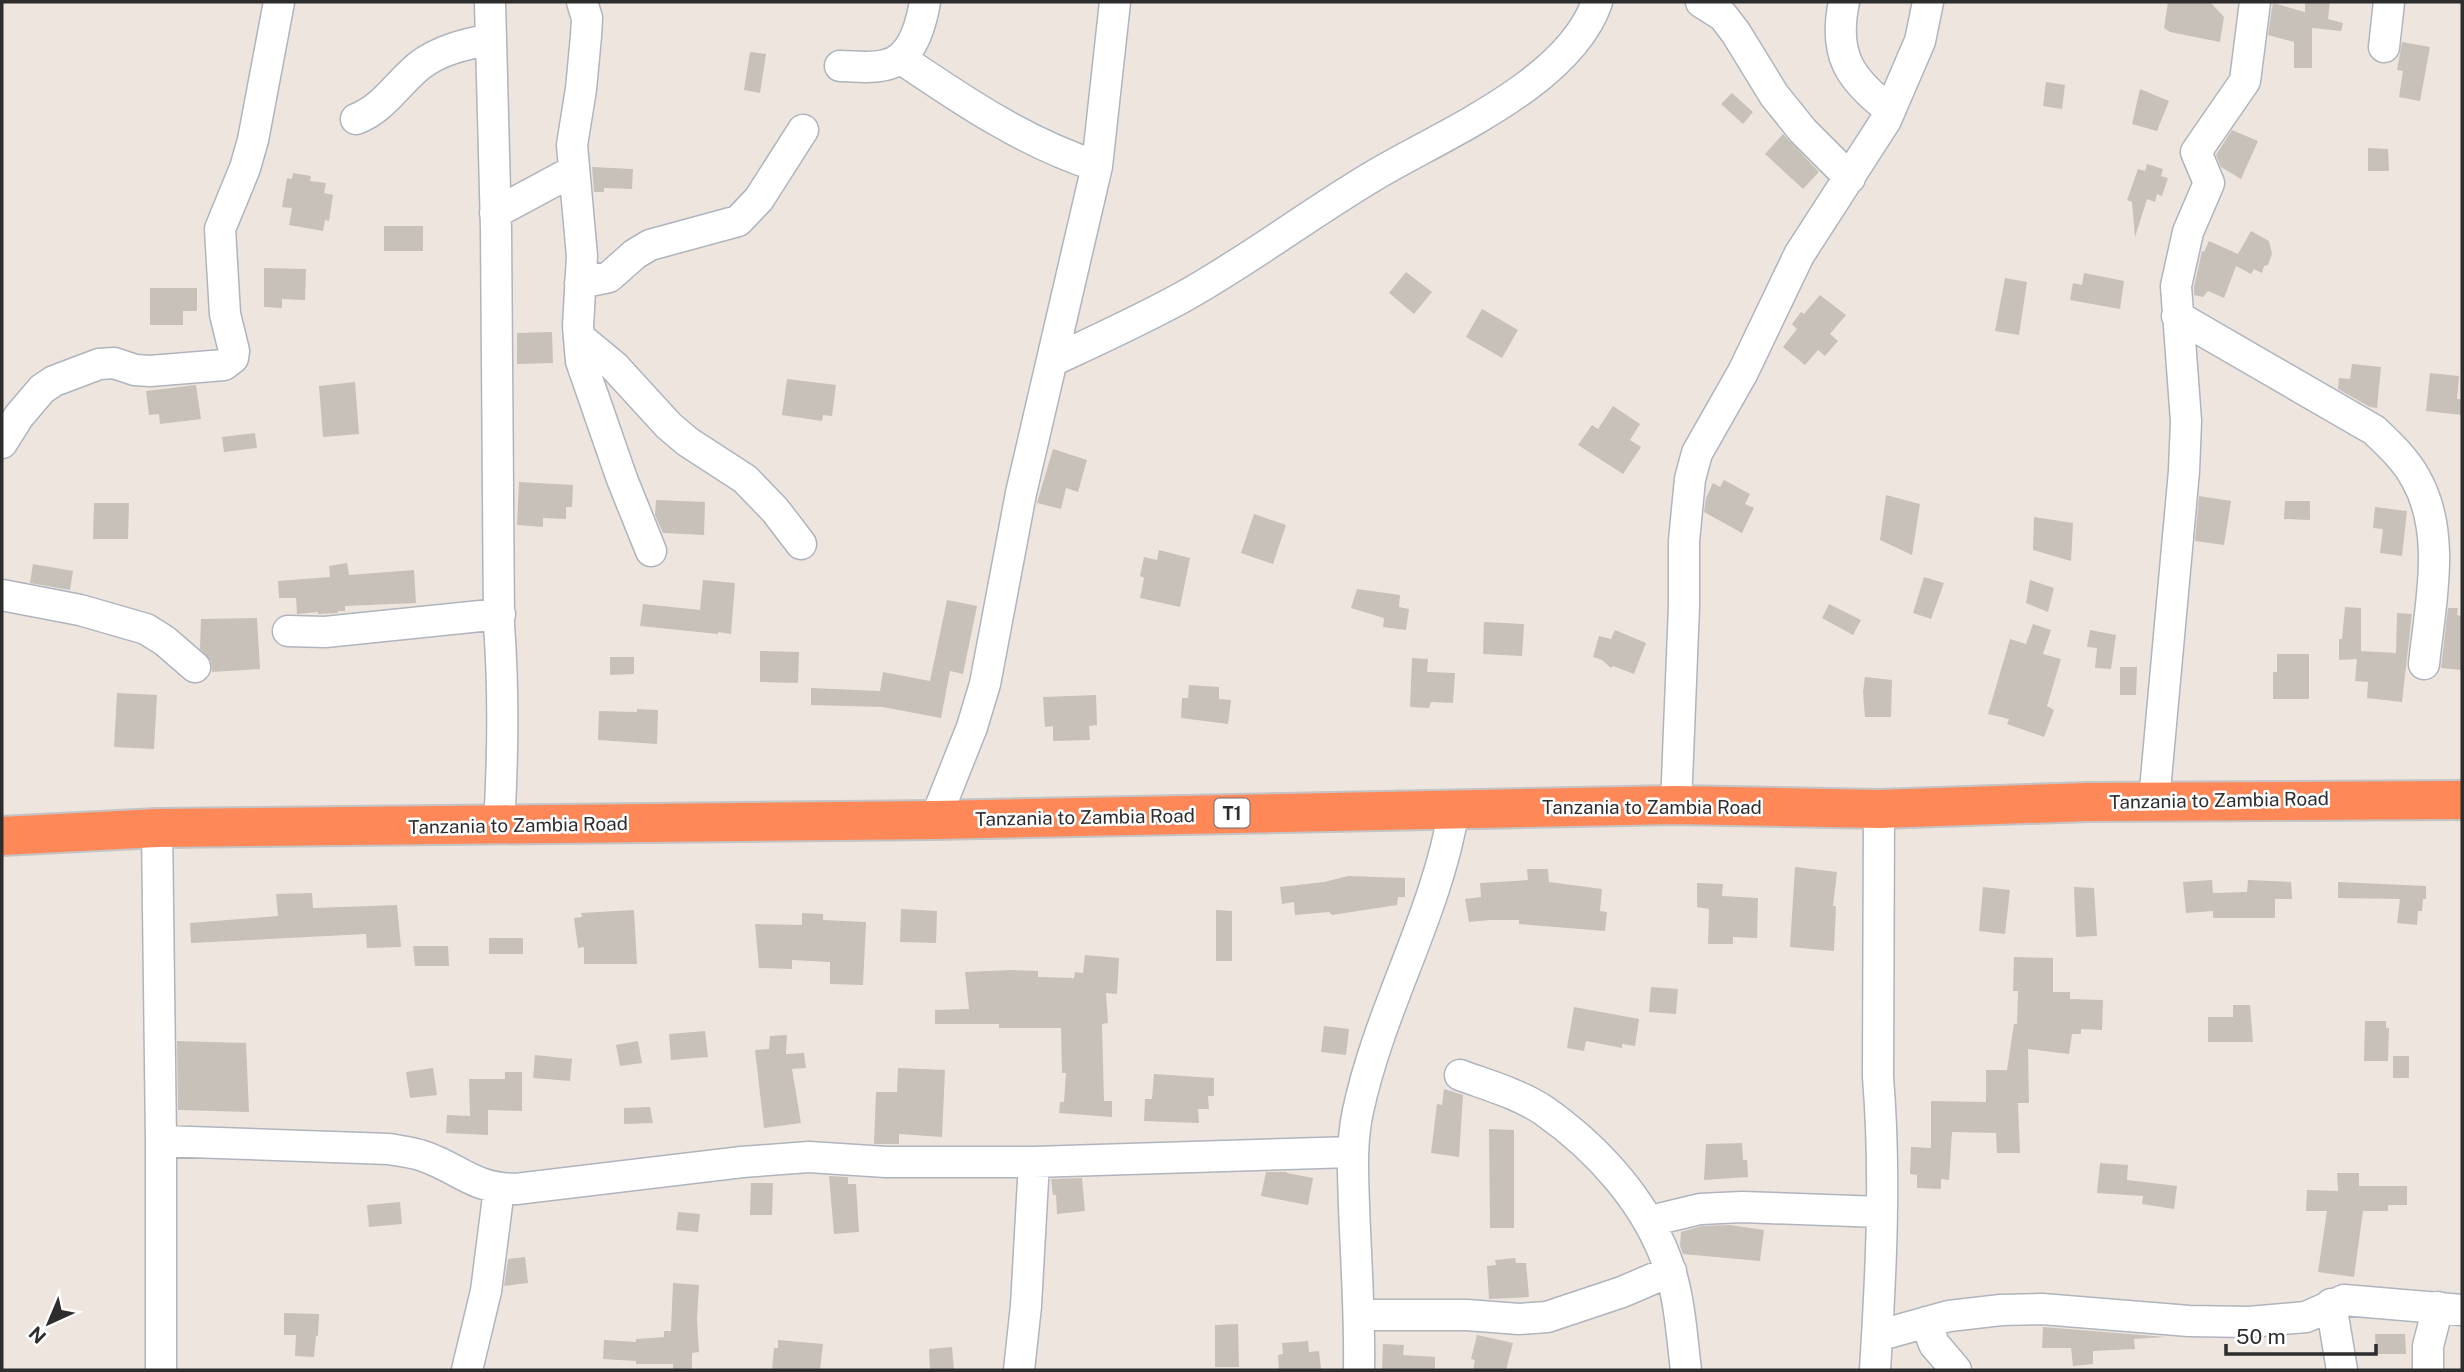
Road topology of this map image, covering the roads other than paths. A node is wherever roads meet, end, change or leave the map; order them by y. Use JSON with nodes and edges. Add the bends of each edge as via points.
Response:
{"nodes":[{"id":1,"x":279,"y":2,"type":"edge"},
{"id":2,"x":491,"y":2,"type":"edge"},
{"id":3,"x":582,"y":2,"type":"edge"},
{"id":4,"x":925,"y":2,"type":"edge"},
{"id":5,"x":1115,"y":2,"type":"edge"},
{"id":6,"x":1597,"y":2,"type":"edge"},
{"id":7,"x":1700,"y":2,"type":"edge"},
{"id":8,"x":1844,"y":2,"type":"edge"},
{"id":9,"x":1928,"y":2,"type":"edge"},
{"id":10,"x":2255,"y":2,"type":"edge"},
{"id":11,"x":2389,"y":2,"type":"edge"},
{"id":12,"x":491,"y":39,"type":"junction"},
{"id":13,"x":2384,"y":47,"type":"dead end"},
{"id":14,"x":900,"y":58,"type":"junction"},
{"id":15,"x":840,"y":66,"type":"dead end"},
{"id":16,"x":1890,"y":110,"type":"junction"},
{"id":17,"x":356,"y":119,"type":"dead end"},
{"id":18,"x":803,"y":131,"type":"dead end"},
{"id":19,"x":1097,"y":166,"type":"junction"},
{"id":20,"x":573,"y":171,"type":"junction"},
{"id":21,"x":1850,"y":178,"type":"junction"},
{"id":22,"x":495,"y":213,"type":"junction"},
{"id":23,"x":580,"y":283,"type":"junction"},
{"id":24,"x":2177,"y":316,"type":"junction"},
{"id":25,"x":579,"y":337,"type":"junction"},
{"id":26,"x":1052,"y":361,"type":"junction"},
{"id":27,"x":2,"y":443,"type":"edge"},
{"id":28,"x":801,"y":544,"type":"dead end"},
{"id":29,"x":652,"y":551,"type":"dead end"},
{"id":30,"x":2,"y":595,"type":"edge"},
{"id":31,"x":499,"y":614,"type":"junction"},
{"id":32,"x":288,"y":631,"type":"dead end"},
{"id":33,"x":2424,"y":664,"type":"dead end"},
{"id":34,"x":195,"y":667,"type":"dead end"},
{"id":35,"x":2462,"y":800,"type":"edge"},
{"id":36,"x":2154,"y":801,"type":"junction"},
{"id":37,"x":1676,"y":806,"type":"junction"},
{"id":38,"x":1454,"y":809,"type":"junction"},
{"id":39,"x":1879,"y":809,"type":"junction"},
{"id":40,"x":935,"y":820,"type":"junction"},
{"id":41,"x":499,"y":825,"type":"junction"},
{"id":42,"x":157,"y":828,"type":"junction"},
{"id":43,"x":2,"y":836,"type":"edge"},
{"id":44,"x":1460,"y":1075,"type":"dead end"},
{"id":45,"x":161,"y":1141,"type":"junction"},
{"id":46,"x":1352,"y":1152,"type":"junction"},
{"id":47,"x":1034,"y":1162,"type":"junction"},
{"id":48,"x":499,"y":1189,"type":"junction"},
{"id":49,"x":1881,"y":1212,"type":"junction"},
{"id":50,"x":1650,"y":1221,"type":"junction"},
{"id":51,"x":1671,"y":1271,"type":"junction"},
{"id":52,"x":2331,"y":1304,"type":"junction"},
{"id":53,"x":2450,"y":1308,"type":"edge"},
{"id":54,"x":1360,"y":1315,"type":"junction"},
{"id":55,"x":1926,"y":1322,"type":"junction"},
{"id":56,"x":1877,"y":1336,"type":"junction"},
{"id":57,"x":161,"y":1370,"type":"edge"},
{"id":58,"x":467,"y":1370,"type":"edge"},
{"id":59,"x":1019,"y":1370,"type":"edge"},
{"id":60,"x":1359,"y":1370,"type":"edge"},
{"id":61,"x":1686,"y":1370,"type":"edge"},
{"id":62,"x":1875,"y":1370,"type":"edge"},
{"id":63,"x":1956,"y":1370,"type":"edge"},
{"id":64,"x":2342,"y":1370,"type":"edge"},
{"id":65,"x":2428,"y":1370,"type":"edge"}],
"edges":[{"from":1,"to":27,"type":"street","via":[[253,140],[220,229],[225,314],[233,358],[224,365],[150,371],[109,362],[64,376],[42,389]]},
{"from":2,"to":12,"type":"street"},
{"from":3,"to":20,"type":"street","via":[[587,18]]},
{"from":4,"to":14,"type":"street","via":[[911,47]]},
{"from":5,"to":19,"type":"street"},
{"from":6,"to":26,"type":"street","via":[[1561,55],[1498,106],[1374,176],[1182,298]]},
{"from":7,"to":21,"type":"street","via":[[1723,16],[1774,95]]},
{"from":8,"to":16,"type":"street","via":[[1841,49],[1868,94]]},
{"from":9,"to":16,"type":"street","via":[[1920,41]]},
{"from":10,"to":24,"type":"street","via":[[2245,81],[2196,152],[2209,183],[2188,232],[2176,286]]},
{"from":11,"to":13,"type":"street"},
{"from":12,"to":17,"type":"street","via":[[428,60],[370,114]]},
{"from":12,"to":22,"type":"street"},
{"from":14,"to":15,"type":"street","via":[[887,65]]},
{"from":14,"to":19,"type":"street","via":[[1028,139]]},
{"from":16,"to":21,"type":"street"},
{"from":18,"to":23,"type":"street","via":[[759,199],[737,221],[650,245],[609,277]]},
{"from":19,"to":26,"type":"street"},
{"from":20,"to":22,"type":"street"},
{"from":20,"to":23,"type":"street","via":[[582,256]]},
{"from":21,"to":37,"type":"street","via":[[1799,256],[1743,372],[1697,453],[1690,478]]},
{"from":22,"to":31,"type":"street"},
{"from":23,"to":25,"type":"street"},
{"from":24,"to":33,"type":"street","via":[[2374,430],[2399,454],[2428,507],[2434,548]]},
{"from":24,"to":36,"type":"street","via":[[2186,421],[2184,471]]},
{"from":25,"to":28,"type":"street","via":[[614,366],[669,426],[746,479]]},
{"from":25,"to":29,"type":"street","via":[[587,384]]},
{"from":26,"to":40,"type":"street","via":[[985,684]]},
{"from":30,"to":34,"type":"street","via":[[146,629]]},
{"from":31,"to":32,"type":"street","via":[[336,631]]},
{"from":31,"to":41,"type":"street","via":[[503,685]]},
{"from":35,"to":36,"type":"highway","name":"Tanzania to Zambia Road","number":"T1"},
{"from":36,"to":39,"type":"highway","name":"Tanzania to Zambia Road","number":"T1"},
{"from":37,"to":38,"type":"highway","name":"Tanzania to Zambia Road","number":"T1"},
{"from":37,"to":39,"type":"highway","name":"Tanzania to Zambia Road","number":"T1"},
{"from":38,"to":40,"type":"highway","name":"Tanzania to Zambia Road","number":"T1"},
{"from":38,"to":46,"type":"street","via":[[1448,847],[1418,939],[1376,1044]]},
{"from":39,"to":49,"type":"street"},
{"from":40,"to":41,"type":"highway","name":"Tanzania to Zambia Road","number":"T1"},
{"from":41,"to":42,"type":"highway","name":"Tanzania to Zambia Road","number":"T1"},
{"from":42,"to":43,"type":"highway","name":"Tanzania to Zambia Road","number":"T1"},
{"from":42,"to":45,"type":"street"},
{"from":44,"to":50,"type":"street","via":[[1542,1109],[1615,1174]]},
{"from":45,"to":48,"type":"street","via":[[389,1149],[421,1155],[474,1182]]},
{"from":45,"to":57,"type":"street"},
{"from":46,"to":47,"type":"street"},
{"from":46,"to":54,"type":"street"},
{"from":47,"to":48,"type":"street","via":[[808,1157]]},
{"from":47,"to":59,"type":"street"},
{"from":48,"to":58,"type":"street","via":[[486,1291]]},
{"from":49,"to":50,"type":"street","via":[[1742,1207],[1700,1209]]},
{"from":49,"to":56,"type":"street"},
{"from":50,"to":51,"type":"street"},
{"from":51,"to":54,"type":"street","via":[[1547,1317]]},
{"from":51,"to":61,"type":"street"},
{"from":52,"to":53,"type":"street","via":[[2344,1300]]},
{"from":52,"to":55,"type":"street","via":[[2306,1317],[2278,1321],[2189,1321],[2042,1309],[2001,1310]]},
{"from":52,"to":64,"type":"street"},
{"from":53,"to":65,"type":"street","via":[[2428,1346]]},
{"from":54,"to":60,"type":"street"},
{"from":55,"to":56,"type":"street"},
{"from":55,"to":63,"type":"street","via":[[1934,1344]]},
{"from":56,"to":62,"type":"street"}]}
